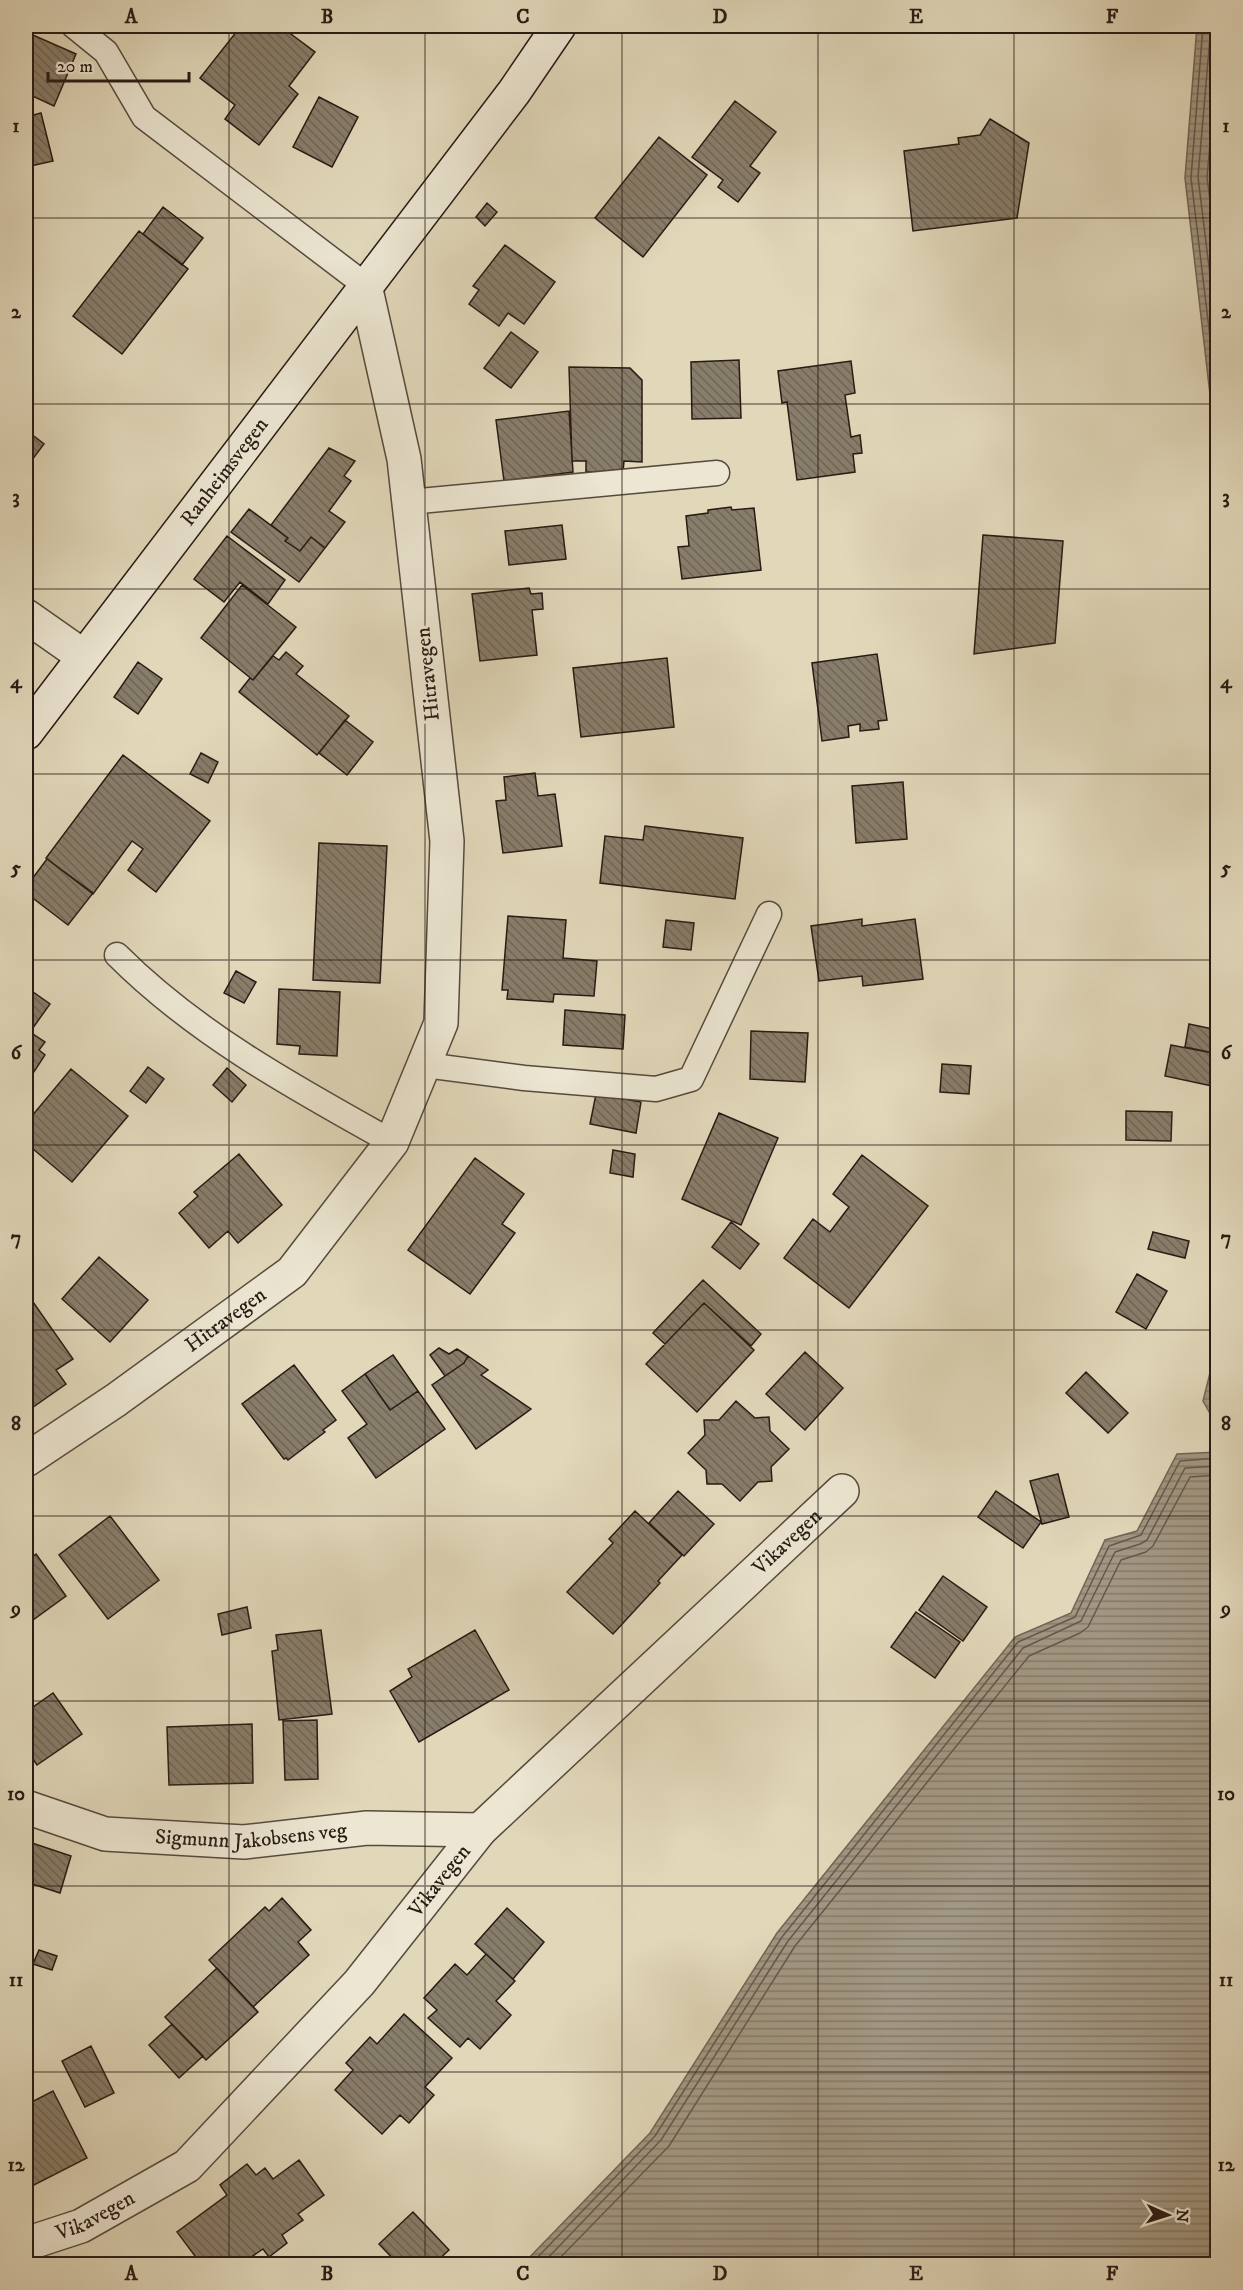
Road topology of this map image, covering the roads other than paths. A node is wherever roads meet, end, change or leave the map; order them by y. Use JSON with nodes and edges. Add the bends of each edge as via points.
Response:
{"nodes":[{"id":1,"x":74,"y":26,"type":"edge"},
{"id":2,"x":559,"y":26,"type":"edge"},
{"id":3,"x":365,"y":285,"type":"junction"},
{"id":4,"x":717,"y":473,"type":"dead end"},
{"id":5,"x":409,"y":502,"type":"junction"},
{"id":6,"x":26,"y":616,"type":"edge"},
{"id":7,"x":83,"y":657,"type":"junction"},
{"id":8,"x":26,"y":733,"type":"edge"},
{"id":9,"x":769,"y":915,"type":"dead end"},
{"id":10,"x":117,"y":955,"type":"dead end"},
{"id":11,"x":425,"y":1065,"type":"junction"},
{"id":12,"x":392,"y":1142,"type":"junction"},
{"id":13,"x":26,"y":1460,"type":"edge"},
{"id":14,"x":842,"y":1491,"type":"dead end"},
{"id":15,"x":26,"y":1808,"type":"edge"},
{"id":16,"x":480,"y":1830,"type":"junction"},
{"id":17,"x":26,"y":2244,"type":"edge"}],
"edges":[{"from":1,"to":3,"type":"lane","via":[[106,52],[144,117]]},
{"from":2,"to":3,"type":"street","name":"Ranheimsvegen","via":[[514,92]]},
{"from":3,"to":5,"type":"street","name":"Hitravegen","via":[[404,459]]},
{"from":3,"to":7,"type":"street","name":"Ranheimsvegen"},
{"from":4,"to":5,"type":"lane"},
{"from":5,"to":11,"type":"street","name":"Hitravegen","via":[[447,841],[441,1023]]},
{"from":6,"to":7,"type":"street"},
{"from":7,"to":8,"type":"street","name":"Ranheimsvegen"},
{"from":9,"to":11,"type":"lane","via":[[691,1079],[656,1089]]},
{"from":10,"to":12,"type":"lane","via":[[172,1005],[252,1061]]},
{"from":11,"to":12,"type":"street","name":"Hitravegen"},
{"from":12,"to":13,"type":"street","name":"Hitravegen","via":[[292,1272]]},
{"from":14,"to":16,"type":"street","name":"Vikavegen"},
{"from":15,"to":16,"type":"street","name":"Sigmunn Jakobsens veg","via":[[105,1834],[244,1842],[367,1828]]},
{"from":16,"to":17,"type":"street","name":"Vikavegen","via":[[359,1983],[187,2166],[81,2226]]}]}
